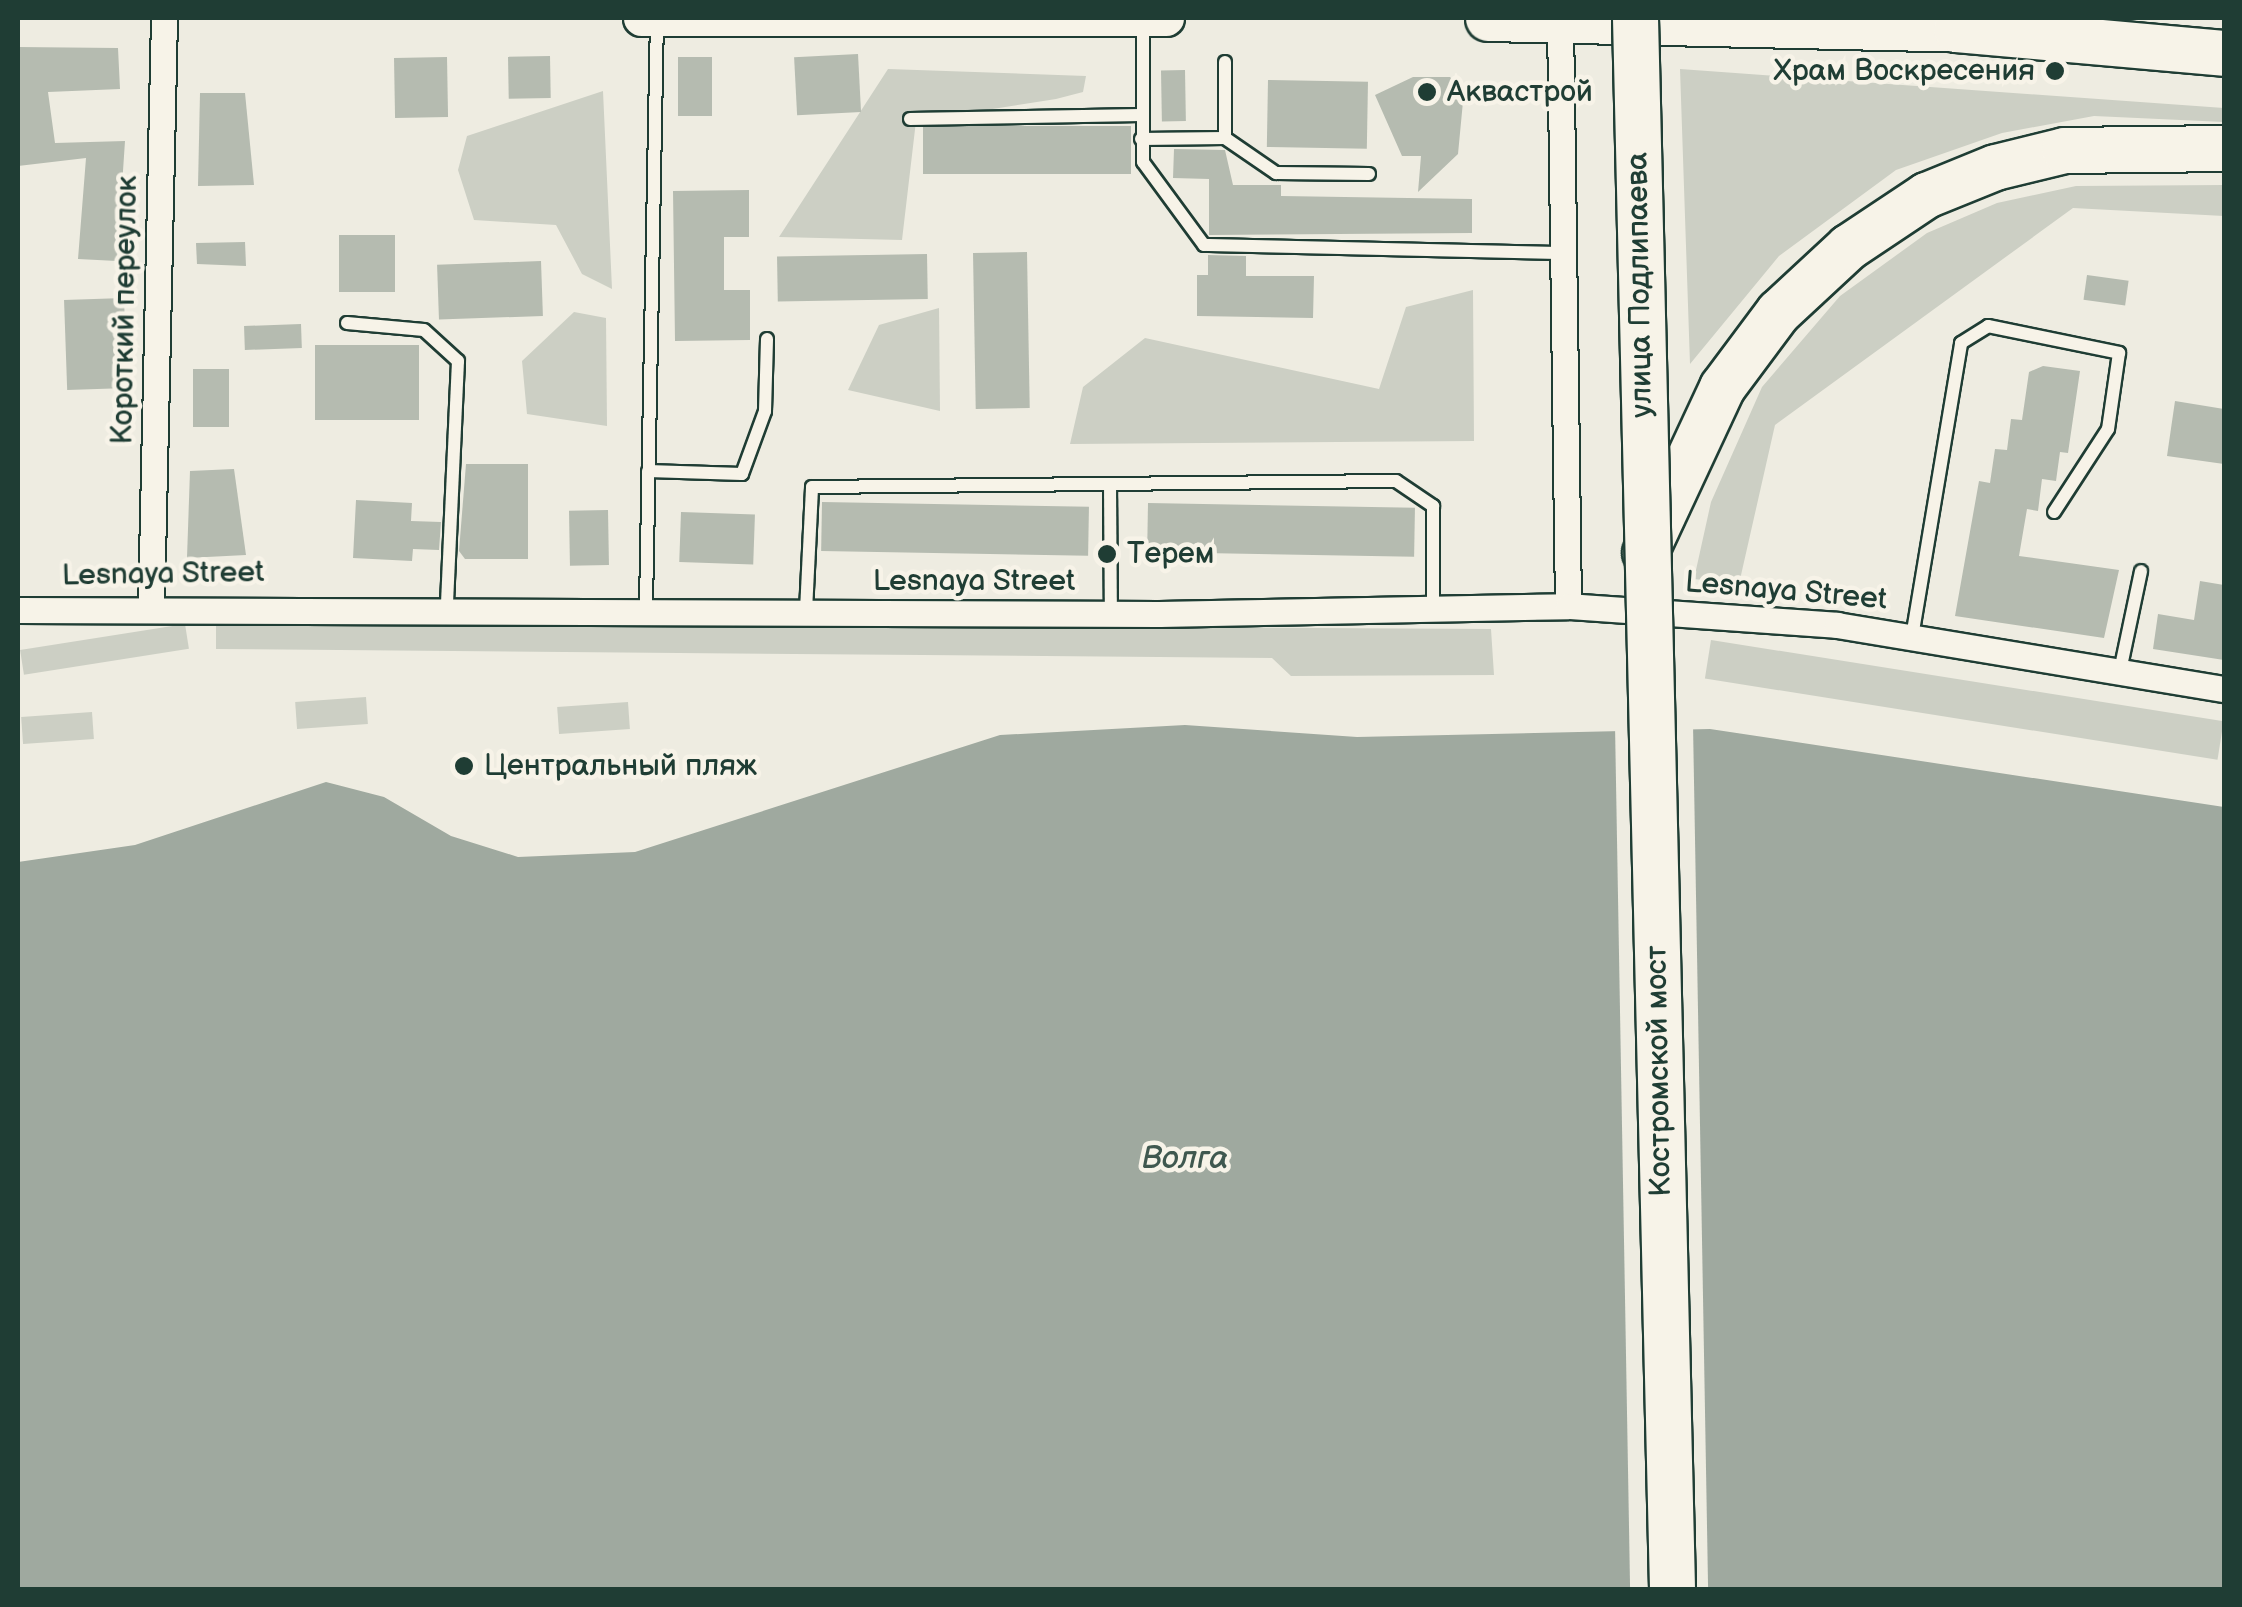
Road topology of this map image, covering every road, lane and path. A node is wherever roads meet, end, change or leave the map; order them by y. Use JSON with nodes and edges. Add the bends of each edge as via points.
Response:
{"nodes":[{"id":1,"x":164,"y":18,"type":"edge"},
{"id":2,"x":641,"y":18,"type":"edge"},
{"id":3,"x":657,"y":18,"type":"edge"},
{"id":4,"x":743,"y":18,"type":"edge"},
{"id":5,"x":1143,"y":18,"type":"edge"},
{"id":6,"x":1166,"y":18,"type":"edge"},
{"id":7,"x":1488,"y":18,"type":"edge"},
{"id":8,"x":1635,"y":18,"type":"edge"},
{"id":9,"x":1560,"y":19,"type":"edge"},
{"id":10,"x":2224,"y":54,"type":"edge"},
{"id":11,"x":1225,"y":62,"type":"dead end"},
{"id":12,"x":1142,"y":115,"type":"junction"},
{"id":13,"x":910,"y":120,"type":"dead end"},
{"id":14,"x":1141,"y":138,"type":"junction"},
{"id":15,"x":1225,"y":138,"type":"junction"},
{"id":16,"x":2224,"y":148,"type":"edge"},
{"id":17,"x":1369,"y":174,"type":"dead end"},
{"id":18,"x":1564,"y":253,"type":"junction"},
{"id":19,"x":346,"y":323,"type":"dead end"},
{"id":20,"x":766,"y":339,"type":"dead end"},
{"id":21,"x":648,"y":470,"type":"junction"},
{"id":22,"x":1110,"y":485,"type":"junction"},
{"id":23,"x":2054,"y":512,"type":"dead end"},
{"id":24,"x":1645,"y":552,"type":"junction"},
{"id":25,"x":2141,"y":571,"type":"dead end"},
{"id":26,"x":151,"y":604,"type":"junction"},
{"id":27,"x":447,"y":605,"type":"junction"},
{"id":28,"x":646,"y":606,"type":"junction"},
{"id":29,"x":1568,"y":606,"type":"junction"},
{"id":30,"x":1433,"y":608,"type":"junction"},
{"id":31,"x":18,"y":610,"type":"edge"},
{"id":32,"x":806,"y":611,"type":"junction"},
{"id":33,"x":1112,"y":614,"type":"junction"},
{"id":34,"x":1912,"y":637,"type":"junction"},
{"id":35,"x":2120,"y":671,"type":"junction"},
{"id":36,"x":2224,"y":689,"type":"edge"},
{"id":37,"x":1672,"y":1590,"type":"edge"}],
"edges":[{"from":1,"to":26,"type":"street","name":"Короткий переулок"},
{"from":2,"to":3,"type":"main road"},
{"from":3,"to":4,"type":"main road"},
{"from":3,"to":21,"type":"lane"},
{"from":4,"to":5,"type":"main road"},
{"from":5,"to":6,"type":"main road"},
{"from":5,"to":12,"type":"lane"},
{"from":7,"to":9,"type":"highway"},
{"from":8,"to":24,"type":"highway","name":"улица Подлипаева","bridge":true},
{"from":9,"to":10,"type":"highway","via":[[1956,29]]},
{"from":9,"to":18,"type":"street"},
{"from":11,"to":15,"type":"lane"},
{"from":12,"to":13,"type":"lane"},
{"from":12,"to":14,"type":"lane"},
{"from":14,"to":15,"type":"lane"},
{"from":14,"to":18,"type":"lane","via":[[1146,169],[1196,238],[1215,248]]},
{"from":15,"to":17,"type":"lane","via":[[1276,173]]},
{"from":16,"to":24,"type":"highway","via":[[2064,150],[1996,167],[1926,195],[1848,247],[1778,312],[1722,388]]},
{"from":18,"to":29,"type":"street"},
{"from":19,"to":27,"type":"lane","via":[[424,330],[458,361]]},
{"from":20,"to":21,"type":"lane","via":[[765,411],[742,474]]},
{"from":21,"to":28,"type":"lane"},
{"from":22,"to":30,"type":"lane","via":[[1396,481],[1433,506]]},
{"from":22,"to":32,"type":"lane","via":[[812,487]]},
{"from":22,"to":33,"type":"lane"},
{"from":23,"to":34,"type":"lane","via":[[2108,429],[2118,353],[1988,326],[1961,343]]},
{"from":24,"to":37,"type":"highway","name":"Костромской мост","bridge":true},
{"from":25,"to":35,"type":"lane"},
{"from":26,"to":27,"type":"street","name":"Lesnaya Street"},
{"from":26,"to":31,"type":"street","name":"Lesnaya Street"},
{"from":27,"to":28,"type":"street","name":"Lesnaya Street"},
{"from":28,"to":32,"type":"street","name":"Lesnaya Street"},
{"from":29,"to":30,"type":"street","name":"Lesnaya Street"},
{"from":29,"to":34,"type":"street","name":"Lesnaya Street"},
{"from":30,"to":33,"type":"street","name":"Lesnaya Street"},
{"from":32,"to":33,"type":"street","name":"Lesnaya Street"},
{"from":34,"to":35,"type":"street","name":"Lesnaya Street"},
{"from":35,"to":36,"type":"street","name":"Lesnaya Street"}]}
